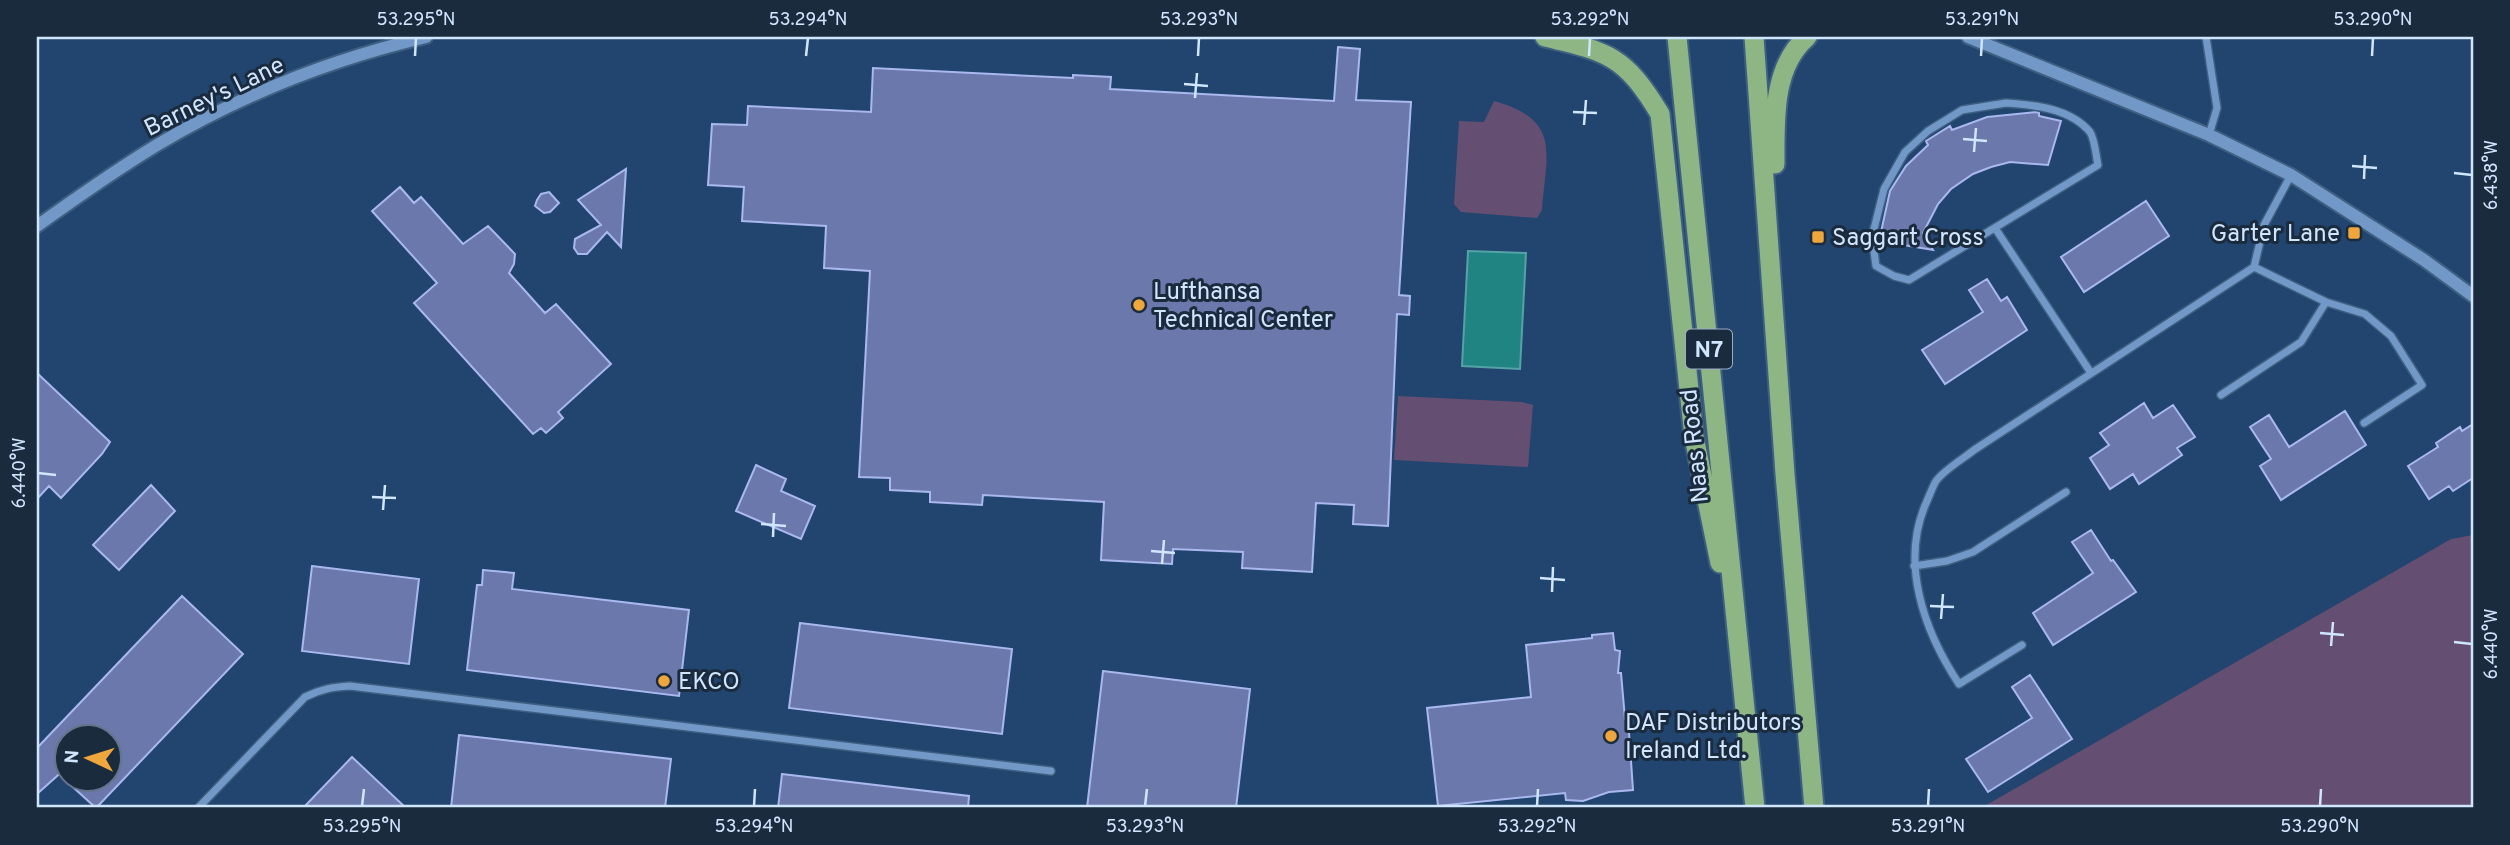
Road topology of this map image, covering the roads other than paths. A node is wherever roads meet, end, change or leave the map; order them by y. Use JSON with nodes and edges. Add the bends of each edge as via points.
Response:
{"nodes":[{"id":1,"x":426,"y":37,"type":"edge"},
{"id":2,"x":1545,"y":37,"type":"edge"},
{"id":3,"x":1677,"y":37,"type":"edge"},
{"id":4,"x":1754,"y":37,"type":"edge"},
{"id":5,"x":1807,"y":37,"type":"edge"},
{"id":6,"x":1968,"y":37,"type":"edge"},
{"id":7,"x":2206,"y":37,"type":"edge"},
{"id":8,"x":2209,"y":135,"type":"junction"},
{"id":9,"x":2291,"y":175,"type":"junction"},
{"id":10,"x":37,"y":226,"type":"edge"},
{"id":11,"x":1995,"y":228,"type":"junction"},
{"id":12,"x":2254,"y":267,"type":"junction"},
{"id":13,"x":2473,"y":296,"type":"edge"},
{"id":14,"x":1773,"y":301,"type":"junction"},
{"id":15,"x":2326,"y":302,"type":"junction"},
{"id":16,"x":2091,"y":373,"type":"junction"},
{"id":17,"x":2221,"y":395,"type":"dead end"},
{"id":18,"x":2364,"y":423,"type":"dead end"},
{"id":19,"x":2066,"y":492,"type":"dead end"},
{"id":20,"x":1914,"y":566,"type":"junction"},
{"id":21,"x":2022,"y":645,"type":"dead end"},
{"id":22,"x":1740,"y":660,"type":"junction"},
{"id":23,"x":1052,"y":771,"type":"dead end"},
{"id":24,"x":198,"y":808,"type":"edge"},
{"id":25,"x":1755,"y":808,"type":"edge"},
{"id":26,"x":1814,"y":808,"type":"edge"}],
"edges":[{"from":1,"to":10,"type":"street","name":"Barney's Lane","via":[[367,52],[216,113],[159,144]]},
{"from":2,"to":22,"type":"highway","number":"N7","via":[[1614,59],[1641,83],[1660,114],[1694,438]]},
{"from":3,"to":22,"type":"highway","name":"Naas Road","number":"N7"},
{"from":4,"to":14,"type":"highway"},
{"from":5,"to":14,"type":"highway","via":[[1788,59],[1775,107]]},
{"from":6,"to":8,"type":"street"},
{"from":7,"to":8,"type":"street","via":[[2217,108]]},
{"from":8,"to":9,"type":"street"},
{"from":9,"to":12,"type":"street","via":[[2264,225]]},
{"from":9,"to":13,"type":"street"},
{"from":11,"to":11,"type":"street","via":[[2098,165],[2091,133],[2066,114],[2036,105],[2006,103],[1962,110],[1950,117],[1905,152],[1884,190],[1872,237],[1876,266],[1909,280]]},
{"from":11,"to":16,"type":"street"},
{"from":12,"to":15,"type":"street"},
{"from":12,"to":16,"type":"street"},
{"from":14,"to":26,"type":"highway"},
{"from":15,"to":17,"type":"street","via":[[2301,342]]},
{"from":15,"to":18,"type":"street","via":[[2365,314],[2390,336],[2421,385]]},
{"from":16,"to":20,"type":"street","via":[[1974,450],[1937,480],[1920,517]]},
{"from":19,"to":20,"type":"street","via":[[1973,552]]},
{"from":20,"to":21,"type":"street","via":[[1925,617],[1959,684]]},
{"from":22,"to":25,"type":"highway","name":"Naas Road","number":"N7"},
{"from":23,"to":24,"type":"street","via":[[351,686],[321,689],[305,697]]}]}
